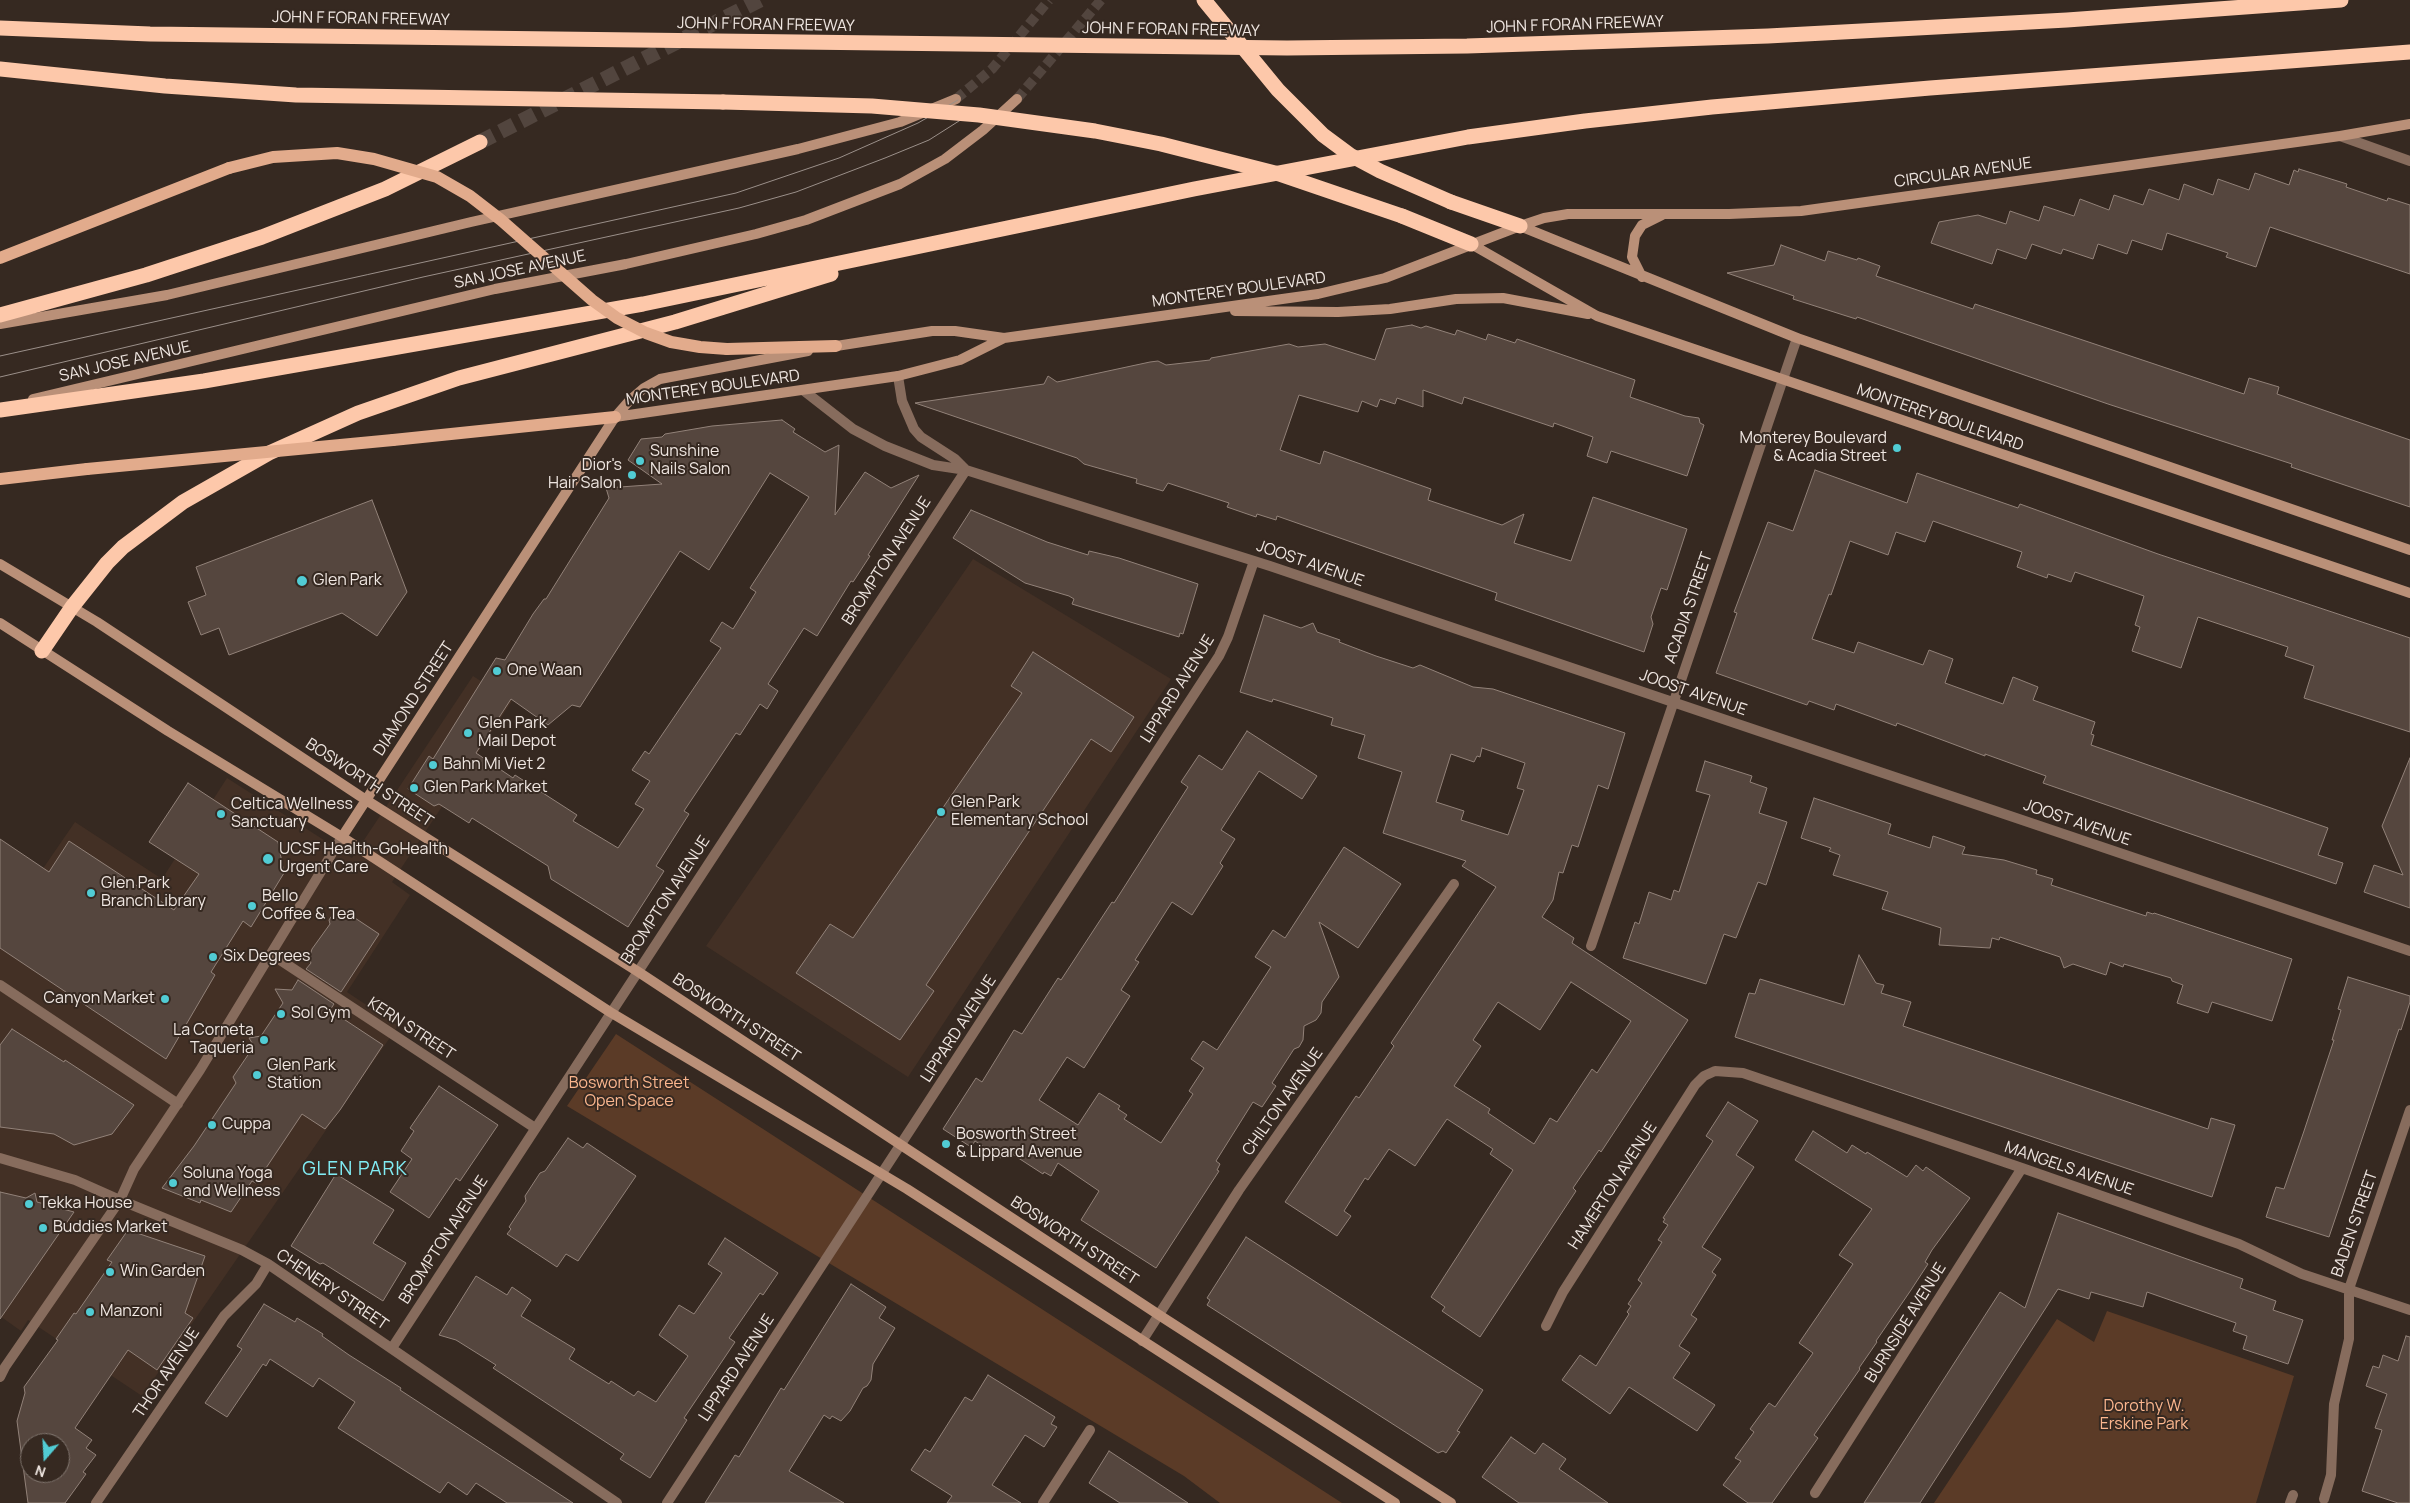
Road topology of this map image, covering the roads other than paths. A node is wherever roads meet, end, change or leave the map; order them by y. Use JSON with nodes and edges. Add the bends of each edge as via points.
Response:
{"nodes":[{"id":1,"x":1204,"y":0,"type":"edge"},
{"id":2,"x":2340,"y":0,"type":"edge"},
{"id":3,"x":0,"y":28,"type":"edge"},
{"id":4,"x":2410,"y":52,"type":"edge"},
{"id":5,"x":0,"y":69,"type":"edge"},
{"id":6,"x":956,"y":99,"type":"tunnel mouth"},
{"id":7,"x":1017,"y":99,"type":"tunnel mouth"},
{"id":8,"x":2410,"y":124,"type":"edge"},
{"id":9,"x":2340,"y":136,"type":"junction"},
{"id":10,"x":480,"y":142,"type":"tunnel mouth"},
{"id":11,"x":2410,"y":161,"type":"edge"},
{"id":12,"x":1668,"y":214,"type":"junction"},
{"id":13,"x":1520,"y":226,"type":"junction"},
{"id":14,"x":1472,"y":244,"type":"junction"},
{"id":15,"x":902,"y":251,"type":"junction"},
{"id":16,"x":0,"y":258,"type":"edge"},
{"id":17,"x":1642,"y":276,"type":"junction"},
{"id":18,"x":1199,"y":311,"type":"junction"},
{"id":19,"x":0,"y":315,"type":"edge"},
{"id":20,"x":1597,"y":316,"type":"junction"},
{"id":21,"x":0,"y":324,"type":"edge"},
{"id":22,"x":1004,"y":338,"type":"junction"},
{"id":23,"x":1797,"y":338,"type":"junction"},
{"id":24,"x":836,"y":346,"type":"junction"},
{"id":25,"x":898,"y":376,"type":"junction"},
{"id":26,"x":1782,"y":380,"type":"junction"},
{"id":27,"x":803,"y":390,"type":"junction"},
{"id":28,"x":0,"y":406,"type":"edge"},
{"id":29,"x":0,"y":410,"type":"edge"},
{"id":30,"x":615,"y":417,"type":"junction"},
{"id":31,"x":966,"y":470,"type":"junction"},
{"id":32,"x":0,"y":479,"type":"edge"},
{"id":33,"x":2410,"y":550,"type":"edge"},
{"id":34,"x":1254,"y":560,"type":"junction"},
{"id":35,"x":0,"y":564,"type":"edge"},
{"id":36,"x":2410,"y":593,"type":"edge"},
{"id":37,"x":72,"y":607,"type":"junction"},
{"id":38,"x":0,"y":623,"type":"edge"},
{"id":39,"x":42,"y":651,"type":"junction"},
{"id":40,"x":1674,"y":703,"type":"junction"},
{"id":41,"x":366,"y":800,"type":"junction"},
{"id":42,"x":342,"y":837,"type":"junction"},
{"id":43,"x":1454,"y":884,"type":"dead end"},
{"id":44,"x":1591,"y":946,"type":"dead end"},
{"id":45,"x":2410,"y":951,"type":"edge"},
{"id":46,"x":271,"y":954,"type":"junction"},
{"id":47,"x":638,"y":971,"type":"junction"},
{"id":48,"x":0,"y":985,"type":"edge"},
{"id":49,"x":610,"y":1012,"type":"junction"},
{"id":50,"x":1715,"y":1071,"type":"joint"},
{"id":51,"x":178,"y":1104,"type":"junction"},
{"id":52,"x":2410,"y":1110,"type":"edge"},
{"id":53,"x":535,"y":1128,"type":"junction"},
{"id":54,"x":901,"y":1145,"type":"junction"},
{"id":55,"x":0,"y":1158,"type":"edge"},
{"id":56,"x":2022,"y":1168,"type":"junction"},
{"id":57,"x":882,"y":1173,"type":"junction"},
{"id":58,"x":120,"y":1200,"type":"junction"},
{"id":59,"x":268,"y":1264,"type":"junction"},
{"id":60,"x":2349,"y":1289,"type":"junction"},
{"id":61,"x":2410,"y":1310,"type":"edge"},
{"id":62,"x":1159,"y":1315,"type":"junction"},
{"id":63,"x":1546,"y":1326,"type":"dead end"},
{"id":64,"x":1142,"y":1341,"type":"junction"},
{"id":65,"x":392,"y":1348,"type":"junction"},
{"id":66,"x":0,"y":1377,"type":"edge"},
{"id":67,"x":1090,"y":1430,"type":"dead end"},
{"id":68,"x":1815,"y":1493,"type":"dead end"},
{"id":69,"x":2324,"y":1500,"type":"dead end"},
{"id":70,"x":96,"y":1503,"type":"edge"},
{"id":71,"x":618,"y":1503,"type":"edge"},
{"id":72,"x":667,"y":1503,"type":"edge"},
{"id":73,"x":1043,"y":1503,"type":"edge"},
{"id":74,"x":1395,"y":1503,"type":"edge"},
{"id":75,"x":1451,"y":1503,"type":"edge"}],
"edges":[{"from":1,"to":13,"type":"highway","bridge":true,"via":[[1278,90],[1323,135],[1380,171],[1451,202]]},
{"from":2,"to":3,"type":"highway","name":"JOHN F FORAN FREEWAY","via":[[2018,23],[1768,36],[1287,48],[150,34]]},
{"from":4,"to":15,"type":"highway","via":[[1930,88],[1585,121],[1468,137],[1194,189]]},
{"from":5,"to":14,"type":"highway","bridge":true,"via":[[296,95],[872,106],[980,115],[1095,131],[1279,174]]},
{"from":6,"to":21,"type":"main road","via":[[900,122],[798,149],[471,222],[167,295]]},
{"from":7,"to":28,"type":"main road","name":"SAN JOSE AVENUE","via":[[945,160],[900,184],[806,220]]},
{"from":8,"to":9,"type":"main road","name":"CIRCULAR AVENUE"},
{"from":9,"to":11,"type":"street"},
{"from":9,"to":12,"type":"main road","name":"CIRCULAR AVENUE","via":[[1801,211]]},
{"from":10,"to":19,"type":"highway","via":[[385,189],[262,237],[146,275]]},
{"from":12,"to":13,"type":"main road","name":"CIRCULAR AVENUE","via":[[1568,214]]},
{"from":12,"to":17,"type":"main road","via":[[1642,225],[1635,236],[1632,257]]},
{"from":13,"to":14,"type":"main road","name":"MONTEREY BOULEVARD"},
{"from":13,"to":17,"type":"main road","name":"MONTEREY BOULEVARD"},
{"from":14,"to":18,"type":"main road","name":"MONTEREY BOULEVARD","via":[[1416,267],[1353,286]]},
{"from":14,"to":20,"type":"main road","name":"MONTEREY BOULEVARD"},
{"from":15,"to":29,"type":"highway","via":[[623,307],[204,381]]},
{"from":15,"to":37,"type":"highway","via":[[684,319],[459,378],[406,395],[311,433],[224,478],[152,524],[107,562]]},
{"from":16,"to":24,"type":"main road","bridge":true,"via":[[229,168],[273,156],[338,154],[374,159],[437,177],[470,196],[585,294],[617,318],[646,333],[700,348]]},
{"from":17,"to":23,"type":"main road","name":"MONTEREY BOULEVARD"},
{"from":18,"to":20,"type":"main road","via":[[1338,312],[1390,309],[1456,299],[1503,298]]},
{"from":18,"to":22,"type":"main road","name":"MONTEREY BOULEVARD"},
{"from":20,"to":26,"type":"main road","name":"MONTEREY BOULEVARD"},
{"from":22,"to":24,"type":"main road","name":"MONTEREY BOULEVARD","via":[[932,331]]},
{"from":22,"to":25,"type":"main road","name":"MONTEREY BOULEVARD","via":[[960,360]]},
{"from":23,"to":26,"type":"street","name":"ACADIA STREET"},
{"from":23,"to":33,"type":"main road","name":"MONTEREY BOULEVARD"},
{"from":24,"to":30,"type":"main road","name":"MONTEREY BOULEVARD","via":[[660,379],[644,388]]},
{"from":25,"to":27,"type":"main road","name":"MONTEREY BOULEVARD"},
{"from":25,"to":31,"type":"street","name":"JOOST AVENUE","via":[[902,400],[914,429]]},
{"from":26,"to":36,"type":"main road","name":"MONTEREY BOULEVARD"},
{"from":26,"to":40,"type":"street","name":"ACADIA STREET"},
{"from":27,"to":30,"type":"main road","name":"MONTEREY BOULEVARD"},
{"from":27,"to":31,"type":"street","name":"JOOST AVENUE","via":[[853,429],[885,446],[933,465]]},
{"from":30,"to":32,"type":"main road","bridge":true},
{"from":30,"to":41,"type":"main road","name":"DIAMOND STREET"},
{"from":31,"to":34,"type":"street","name":"JOOST AVENUE"},
{"from":31,"to":47,"type":"street","name":"BROMPTON AVENUE"},
{"from":34,"to":40,"type":"street","name":"JOOST AVENUE"},
{"from":34,"to":54,"type":"street","name":"LIPPARD AVENUE","via":[[1228,637],[1218,656]]},
{"from":35,"to":37,"type":"main road","name":"BOSWORTH STREET"},
{"from":37,"to":39,"type":"highway"},
{"from":37,"to":41,"type":"main road","name":"BOSWORTH STREET"},
{"from":38,"to":39,"type":"main road"},
{"from":39,"to":42,"type":"main road"},
{"from":40,"to":44,"type":"street","name":"ACADIA STREET"},
{"from":40,"to":45,"type":"street","name":"JOOST AVENUE"},
{"from":41,"to":42,"type":"main road","name":"DIAMOND STREET"},
{"from":41,"to":47,"type":"main road","name":"BOSWORTH STREET"},
{"from":42,"to":46,"type":"street","name":"DIAMOND STREET"},
{"from":42,"to":49,"type":"main road"},
{"from":43,"to":62,"type":"street","name":"CHILTON AVENUE","via":[[1239,1190]]},
{"from":46,"to":51,"type":"street","name":"DIAMOND STREET"},
{"from":46,"to":53,"type":"street","name":"KERN STREET"},
{"from":47,"to":49,"type":"street","name":"BROMPTON AVENUE"},
{"from":47,"to":54,"type":"main road","name":"BOSWORTH STREET"},
{"from":48,"to":51,"type":"street"},
{"from":49,"to":53,"type":"street","name":"BROMPTON AVENUE"},
{"from":49,"to":57,"type":"main road"},
{"from":50,"to":56,"type":"street","name":"MANGELS AVENUE","via":[[1743,1073]]},
{"from":50,"to":63,"type":"street","name":"HAMERTON AVENUE","via":[[1696,1085],[1563,1292]]},
{"from":51,"to":58,"type":"street","name":"DIAMOND STREET","via":[[134,1169]]},
{"from":52,"to":60,"type":"street","name":"BADEN STREET"},
{"from":53,"to":65,"type":"street","name":"BROMPTON AVENUE"},
{"from":54,"to":57,"type":"street","name":"LIPPARD AVENUE"},
{"from":54,"to":62,"type":"main road","name":"BOSWORTH STREET"},
{"from":55,"to":58,"type":"street","name":"CHENERY STREET","via":[[75,1180]]},
{"from":56,"to":60,"type":"street","name":"MANGELS AVENUE","via":[[2239,1244],[2302,1274]]},
{"from":56,"to":68,"type":"street","name":"BURNSIDE AVENUE"},
{"from":57,"to":64,"type":"main road"},
{"from":57,"to":72,"type":"street","name":"LIPPARD AVENUE"},
{"from":58,"to":59,"type":"street","name":"CHENERY STREET","via":[[213,1237]]},
{"from":58,"to":66,"type":"street","name":"DIAMOND STREET"},
{"from":59,"to":65,"type":"street","name":"CHENERY STREET"},
{"from":59,"to":70,"type":"street","name":"THOR AVENUE","via":[[256,1284],[224,1316]]},
{"from":60,"to":61,"type":"street","name":"MANGELS AVENUE"},
{"from":60,"to":69,"type":"street","name":"BADEN STREET","via":[[2349,1339],[2334,1404],[2331,1475]]},
{"from":62,"to":64,"type":"street","name":"CHILTON AVENUE"},
{"from":62,"to":75,"type":"main road","name":"BOSWORTH STREET"},
{"from":64,"to":74,"type":"main road"},
{"from":65,"to":71,"type":"street","name":"CHENERY STREET"},
{"from":67,"to":73,"type":"street"}]}
